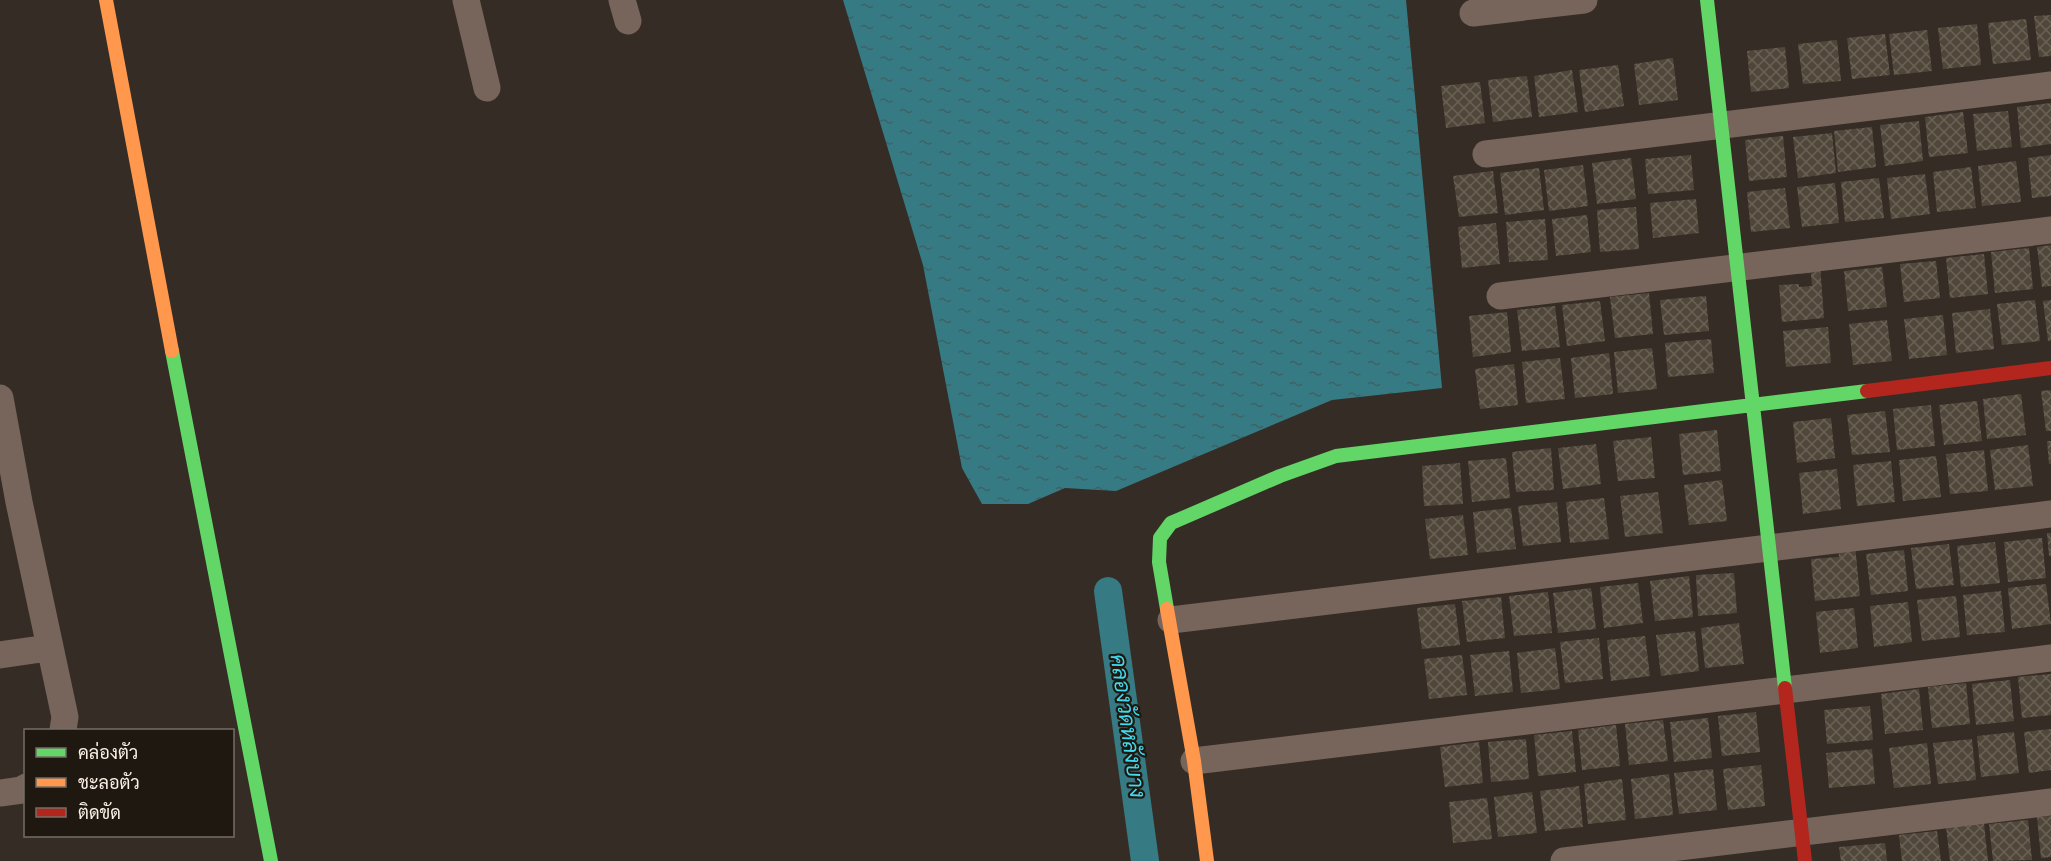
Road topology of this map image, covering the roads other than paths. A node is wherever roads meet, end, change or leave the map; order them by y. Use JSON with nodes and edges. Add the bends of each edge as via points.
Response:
{"nodes":[{"id":1,"x":106,"y":0,"type":"edge"},
{"id":2,"x":466,"y":0,"type":"edge"},
{"id":3,"x":1584,"y":0,"type":"edge"},
{"id":4,"x":1707,"y":0,"type":"edge"},
{"id":5,"x":1473,"y":13,"type":"dead end"},
{"id":6,"x":2051,"y":86,"type":"edge"},
{"id":7,"x":487,"y":88,"type":"dead end"},
{"id":8,"x":1721,"y":125,"type":"junction"},
{"id":9,"x":1486,"y":154,"type":"dead end"},
{"id":10,"x":2051,"y":230,"type":"edge"},
{"id":11,"x":1737,"y":268,"type":"junction"},
{"id":12,"x":1500,"y":296,"type":"dead end"},
{"id":13,"x":2051,"y":368,"type":"edge"},
{"id":14,"x":0,"y":398,"type":"edge"},
{"id":15,"x":1753,"y":406,"type":"junction"},
{"id":16,"x":9,"y":503,"type":"edge"},
{"id":17,"x":2051,"y":514,"type":"edge"},
{"id":18,"x":1770,"y":548,"type":"junction"},
{"id":19,"x":1171,"y":620,"type":"junction"},
{"id":20,"x":48,"y":648,"type":"junction"},
{"id":21,"x":0,"y":655,"type":"edge"},
{"id":22,"x":2051,"y":658,"type":"edge"},
{"id":23,"x":1786,"y":690,"type":"junction"},
{"id":24,"x":63,"y":729,"type":"edge"},
{"id":25,"x":1194,"y":761,"type":"junction"},
{"id":26,"x":24,"y":788,"type":"edge"},
{"id":27,"x":0,"y":793,"type":"edge"},
{"id":28,"x":2051,"y":802,"type":"edge"},
{"id":29,"x":1802,"y":832,"type":"junction"},
{"id":30,"x":271,"y":861,"type":"edge"},
{"id":31,"x":1207,"y":861,"type":"edge"},
{"id":32,"x":1564,"y":861,"type":"edge"},
{"id":33,"x":1805,"y":861,"type":"edge"}],
"edges":[{"from":1,"to":30,"type":"street"},
{"from":2,"to":7,"type":"street"},
{"from":3,"to":5,"type":"street"},
{"from":4,"to":8,"type":"street"},
{"from":6,"to":8,"type":"street"},
{"from":8,"to":9,"type":"street"},
{"from":8,"to":11,"type":"street"},
{"from":10,"to":11,"type":"street"},
{"from":11,"to":12,"type":"street"},
{"from":11,"to":15,"type":"street"},
{"from":13,"to":15,"type":"street"},
{"from":14,"to":16,"type":"street"},
{"from":15,"to":18,"type":"street"},
{"from":15,"to":19,"type":"street","via":[[1336,456],[1280,476],[1172,523],[1160,538],[1159,562]]},
{"from":16,"to":20,"type":"street"},
{"from":17,"to":18,"type":"street"},
{"from":18,"to":19,"type":"street"},
{"from":18,"to":23,"type":"street"},
{"from":19,"to":25,"type":"street"},
{"from":20,"to":21,"type":"street"},
{"from":20,"to":24,"type":"street","via":[[65,717]]},
{"from":22,"to":23,"type":"street"},
{"from":23,"to":25,"type":"street"},
{"from":23,"to":29,"type":"street"},
{"from":25,"to":31,"type":"street"},
{"from":26,"to":27,"type":"street"},
{"from":28,"to":29,"type":"street"},
{"from":29,"to":32,"type":"street"},
{"from":29,"to":33,"type":"street"}]}
